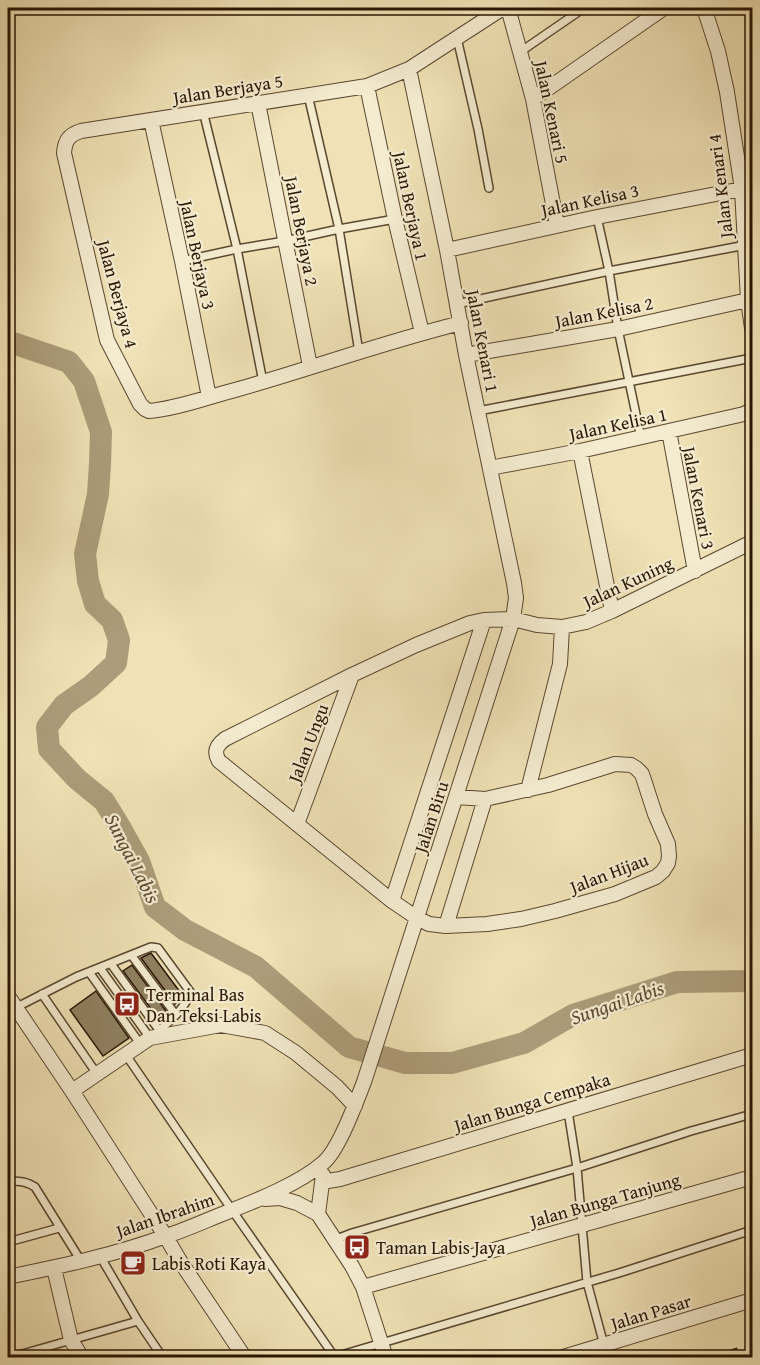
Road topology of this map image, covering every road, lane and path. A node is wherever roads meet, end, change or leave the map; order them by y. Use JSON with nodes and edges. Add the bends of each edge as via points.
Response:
{"nodes":[{"id":1,"x":503,"y":8,"type":"edge"},
{"id":2,"x":508,"y":8,"type":"edge"},
{"id":3,"x":584,"y":8,"type":"edge"},
{"id":4,"x":664,"y":8,"type":"edge"},
{"id":5,"x":704,"y":8,"type":"edge"},
{"id":6,"x":457,"y":39,"type":"junction"},
{"id":7,"x":520,"y":52,"type":"junction"},
{"id":8,"x":409,"y":69,"type":"junction"},
{"id":9,"x":367,"y":86,"type":"junction"},
{"id":10,"x":309,"y":94,"type":"junction"},
{"id":11,"x":533,"y":99,"type":"junction"},
{"id":12,"x":258,"y":103,"type":"junction"},
{"id":13,"x":202,"y":111,"type":"junction"},
{"id":14,"x":151,"y":120,"type":"junction"},
{"id":15,"x":64,"y":153,"type":"joint"},
{"id":16,"x":489,"y":188,"type":"dead end"},
{"id":17,"x":742,"y":189,"type":"junction"},
{"id":18,"x":597,"y":217,"type":"junction"},
{"id":19,"x":395,"y":219,"type":"junction"},
{"id":20,"x":557,"y":225,"type":"junction"},
{"id":21,"x":339,"y":229,"type":"junction"},
{"id":22,"x":285,"y":241,"type":"junction"},
{"id":23,"x":746,"y":245,"type":"junction"},
{"id":24,"x":237,"y":249,"type":"junction"},
{"id":25,"x":447,"y":250,"type":"junction"},
{"id":26,"x":182,"y":261,"type":"junction"},
{"id":27,"x":609,"y":271,"type":"junction"},
{"id":28,"x":748,"y":300,"type":"junction"},
{"id":29,"x":458,"y":304,"type":"junction"},
{"id":30,"x":461,"y":323,"type":"junction"},
{"id":31,"x":753,"y":328,"type":"edge"},
{"id":32,"x":618,"y":329,"type":"junction"},
{"id":33,"x":422,"y":333,"type":"junction"},
{"id":34,"x":360,"y":352,"type":"junction"},
{"id":35,"x":466,"y":355,"type":"junction"},
{"id":36,"x":753,"y":358,"type":"edge"},
{"id":37,"x":310,"y":366,"type":"junction"},
{"id":38,"x":263,"y":382,"type":"junction"},
{"id":39,"x":630,"y":382,"type":"junction"},
{"id":40,"x":210,"y":397,"type":"junction"},
{"id":41,"x":753,"y":410,"type":"edge"},
{"id":42,"x":478,"y":411,"type":"junction"},
{"id":43,"x":669,"y":431,"type":"junction"},
{"id":44,"x":640,"y":438,"type":"junction"},
{"id":45,"x":580,"y":451,"type":"junction"},
{"id":46,"x":490,"y":468,"type":"junction"},
{"id":47,"x":753,"y":542,"type":"edge"},
{"id":48,"x":694,"y":571,"type":"junction"},
{"id":49,"x":612,"y":611,"type":"junction"},
{"id":50,"x":484,"y":620,"type":"junction"},
{"id":51,"x":513,"y":620,"type":"junction"},
{"id":52,"x":562,"y":627,"type":"junction"},
{"id":53,"x":352,"y":675,"type":"junction"},
{"id":54,"x":528,"y":790,"type":"junction"},
{"id":55,"x":457,"y":797,"type":"junction"},
{"id":56,"x":485,"y":799,"type":"junction"},
{"id":57,"x":297,"y":824,"type":"junction"},
{"id":58,"x":392,"y":901,"type":"junction"},
{"id":59,"x":417,"y":918,"type":"junction"},
{"id":60,"x":446,"y":926,"type":"junction"},
{"id":61,"x":132,"y":956,"type":"junction"},
{"id":62,"x":111,"y":964,"type":"junction"},
{"id":63,"x":100,"y":968,"type":"junction"},
{"id":64,"x":89,"y":972,"type":"junction"},
{"id":65,"x":42,"y":994,"type":"junction"},
{"id":66,"x":9,"y":1003,"type":"edge"},
{"id":67,"x":176,"y":1015,"type":"junction"},
{"id":68,"x":150,"y":1038,"type":"junction"},
{"id":69,"x":126,"y":1055,"type":"junction"},
{"id":70,"x":752,"y":1055,"type":"edge"},
{"id":71,"x":98,"y":1074,"type":"junction"},
{"id":72,"x":72,"y":1091,"type":"junction"},
{"id":73,"x":355,"y":1106,"type":"junction"},
{"id":74,"x":568,"y":1110,"type":"junction"},
{"id":75,"x":753,"y":1114,"type":"edge"},
{"id":76,"x":325,"y":1163,"type":"junction"},
{"id":77,"x":577,"y":1168,"type":"junction"},
{"id":78,"x":750,"y":1177,"type":"edge"},
{"id":79,"x":8,"y":1182,"type":"edge"},
{"id":80,"x":322,"y":1182,"type":"junction"},
{"id":81,"x":753,"y":1195,"type":"edge"},
{"id":82,"x":257,"y":1200,"type":"junction"},
{"id":83,"x":232,"y":1210,"type":"junction"},
{"id":84,"x":318,"y":1214,"type":"junction"},
{"id":85,"x":583,"y":1225,"type":"junction"},
{"id":86,"x":59,"y":1228,"type":"junction"},
{"id":87,"x":753,"y":1230,"type":"edge"},
{"id":88,"x":166,"y":1237,"type":"junction"},
{"id":89,"x":334,"y":1240,"type":"junction"},
{"id":90,"x":8,"y":1242,"type":"edge"},
{"id":91,"x":100,"y":1256,"type":"junction"},
{"id":92,"x":81,"y":1261,"type":"junction"},
{"id":93,"x":54,"y":1269,"type":"junction"},
{"id":94,"x":8,"y":1277,"type":"edge"},
{"id":95,"x":8,"y":1282,"type":"edge"},
{"id":96,"x":587,"y":1282,"type":"junction"},
{"id":97,"x":363,"y":1287,"type":"junction"},
{"id":98,"x":753,"y":1300,"type":"edge"},
{"id":99,"x":138,"y":1321,"type":"junction"},
{"id":100,"x":71,"y":1340,"type":"junction"},
{"id":101,"x":381,"y":1342,"type":"junction"},
{"id":102,"x":604,"y":1345,"type":"junction"},
{"id":103,"x":332,"y":1357,"type":"edge"},
{"id":104,"x":8,"y":1358,"type":"edge"},
{"id":105,"x":82,"y":1358,"type":"edge"},
{"id":106,"x":163,"y":1358,"type":"edge"},
{"id":107,"x":245,"y":1358,"type":"edge"},
{"id":108,"x":386,"y":1358,"type":"edge"},
{"id":109,"x":560,"y":1358,"type":"edge"}],
"edges":[{"from":1,"to":6,"type":"street","name":"Jalan Berjaya 5"},
{"from":2,"to":7,"type":"street","name":"Jalan Kenari 5"},
{"from":3,"to":7,"type":"lane"},
{"from":4,"to":11,"type":"street"},
{"from":5,"to":17,"type":"street","name":"Jalan Kenari 4","via":[[727,92]]},
{"from":6,"to":8,"type":"street","name":"Jalan Berjaya 5"},
{"from":6,"to":16,"type":"lane"},
{"from":7,"to":11,"type":"street","name":"Jalan Kenari 5"},
{"from":8,"to":9,"type":"street","name":"Jalan Berjaya 5"},
{"from":8,"to":25,"type":"street","name":"Jalan Kenari 1"},
{"from":9,"to":10,"type":"street","name":"Jalan Berjaya 5"},
{"from":9,"to":19,"type":"street","name":"Jalan Berjaya 1"},
{"from":10,"to":12,"type":"street","name":"Jalan Berjaya 5"},
{"from":10,"to":21,"type":"lane"},
{"from":11,"to":20,"type":"street","name":"Jalan Kenari 5"},
{"from":12,"to":13,"type":"street","name":"Jalan Berjaya 5"},
{"from":12,"to":22,"type":"street","name":"Jalan Berjaya 2"},
{"from":13,"to":14,"type":"street","name":"Jalan Berjaya 5"},
{"from":13,"to":24,"type":"lane"},
{"from":14,"to":15,"type":"street","name":"Jalan Berjaya 5","via":[[73,133],[64,145]]},
{"from":14,"to":26,"type":"street","name":"Jalan Berjaya 3"},
{"from":15,"to":40,"type":"street","name":"Jalan Berjaya 4","via":[[107,340],[140,404],[149,411]]},
{"from":17,"to":18,"type":"street","name":"Jalan Kelisa 3"},
{"from":17,"to":23,"type":"street","name":"Jalan Kenari 4"},
{"from":18,"to":20,"type":"street","name":"Jalan Kelisa 3"},
{"from":18,"to":27,"type":"lane"},
{"from":19,"to":21,"type":"lane"},
{"from":19,"to":33,"type":"street","name":"Jalan Berjaya 1"},
{"from":20,"to":25,"type":"street","name":"Jalan Kelisa 3"},
{"from":21,"to":22,"type":"lane"},
{"from":21,"to":34,"type":"lane"},
{"from":22,"to":24,"type":"lane"},
{"from":22,"to":37,"type":"street","name":"Jalan Berjaya 2"},
{"from":23,"to":27,"type":"lane"},
{"from":23,"to":28,"type":"street","name":"Jalan Kenari 4"},
{"from":24,"to":26,"type":"lane"},
{"from":24,"to":38,"type":"lane"},
{"from":25,"to":29,"type":"street","name":"Jalan Kenari 1"},
{"from":26,"to":40,"type":"street","name":"Jalan Berjaya 3"},
{"from":27,"to":29,"type":"lane"},
{"from":27,"to":32,"type":"lane"},
{"from":28,"to":31,"type":"street","name":"Jalan Kenari 4"},
{"from":28,"to":32,"type":"street","name":"Jalan Kelisa 2"},
{"from":29,"to":30,"type":"street","name":"Jalan Kenari 1"},
{"from":30,"to":33,"type":"street"},
{"from":30,"to":35,"type":"street","name":"Jalan Kenari 1"},
{"from":32,"to":35,"type":"street","name":"Jalan Kelisa 2"},
{"from":32,"to":39,"type":"lane"},
{"from":33,"to":34,"type":"street"},
{"from":34,"to":37,"type":"street"},
{"from":35,"to":42,"type":"street","name":"Jalan Kenari 1"},
{"from":36,"to":39,"type":"lane"},
{"from":37,"to":38,"type":"street"},
{"from":38,"to":40,"type":"street"},
{"from":39,"to":42,"type":"lane"},
{"from":39,"to":44,"type":"lane"},
{"from":41,"to":43,"type":"street","name":"Jalan Kelisa 1"},
{"from":42,"to":46,"type":"street","name":"Jalan Kenari 1"},
{"from":43,"to":44,"type":"street","name":"Jalan Kelisa 1"},
{"from":43,"to":48,"type":"street","name":"Jalan Kenari 3"},
{"from":44,"to":45,"type":"street","name":"Jalan Kelisa 1"},
{"from":45,"to":46,"type":"street","name":"Jalan Kelisa 1"},
{"from":45,"to":49,"type":"street"},
{"from":46,"to":51,"type":"street","name":"Jalan Kenari 1","via":[[514,583]]},
{"from":47,"to":48,"type":"street","name":"Jalan Kuning"},
{"from":48,"to":49,"type":"street","name":"Jalan Kuning"},
{"from":49,"to":52,"type":"street","name":"Jalan Kuning"},
{"from":50,"to":51,"type":"street","name":"Jalan Kuning"},
{"from":50,"to":53,"type":"street","name":"Jalan Kuning"},
{"from":50,"to":58,"type":"street"},
{"from":51,"to":52,"type":"street","name":"Jalan Kuning"},
{"from":51,"to":55,"type":"street","name":"Jalan Biru"},
{"from":52,"to":54,"type":"street","via":[[560,664]]},
{"from":53,"to":57,"type":"street","name":"Jalan Ungu"},
{"from":53,"to":57,"type":"street","name":"Jalan Hijau","via":[[225,739],[216,750],[219,761]]},
{"from":54,"to":56,"type":"street","name":"Jalan Hijau"},
{"from":54,"to":60,"type":"street","name":"Jalan Hijau","via":[[615,764],[631,765],[642,774],[668,844],[668,863],[656,877],[565,909],[487,924]]},
{"from":55,"to":56,"type":"street","name":"Jalan Hijau"},
{"from":55,"to":59,"type":"street","name":"Jalan Biru"},
{"from":56,"to":60,"type":"street"},
{"from":57,"to":58,"type":"street","name":"Jalan Hijau"},
{"from":58,"to":59,"type":"street","name":"Jalan Hijau"},
{"from":59,"to":60,"type":"street","name":"Jalan Hijau"},
{"from":59,"to":73,"type":"street","name":"Jalan Biru"},
{"from":61,"to":62,"type":"lane"},
{"from":61,"to":67,"type":"lane"},
{"from":61,"to":67,"type":"lane","via":[[151,947],[158,948],[191,993]]},
{"from":62,"to":63,"type":"lane"},
{"from":62,"to":68,"type":"lane"},
{"from":63,"to":64,"type":"lane"},
{"from":63,"to":68,"type":"lane"},
{"from":64,"to":65,"type":"lane"},
{"from":64,"to":68,"type":"lane"},
{"from":65,"to":66,"type":"lane"},
{"from":65,"to":71,"type":"lane"},
{"from":66,"to":72,"type":"street"},
{"from":67,"to":68,"type":"lane"},
{"from":68,"to":69,"type":"street"},
{"from":68,"to":73,"type":"street","via":[[221,1025],[265,1033],[296,1053]]},
{"from":69,"to":71,"type":"street"},
{"from":69,"to":83,"type":"lane"},
{"from":70,"to":74,"type":"street","name":"Jalan Bunga Cempaka"},
{"from":71,"to":72,"type":"street"},
{"from":72,"to":88,"type":"street"},
{"from":73,"to":76,"type":"street"},
{"from":74,"to":77,"type":"lane"},
{"from":74,"to":80,"type":"street","name":"Jalan Bunga Cempaka"},
{"from":75,"to":77,"type":"lane"},
{"from":76,"to":80,"type":"street"},
{"from":76,"to":82,"type":"street","name":"Jalan Ibrahim"},
{"from":77,"to":85,"type":"lane"},
{"from":77,"to":89,"type":"lane"},
{"from":78,"to":81,"type":"lane"},
{"from":78,"to":85,"type":"street","name":"Jalan Bunga Tanjung"},
{"from":79,"to":86,"type":"lane","via":[[35,1187]]},
{"from":80,"to":84,"type":"street"},
{"from":82,"to":83,"type":"street","name":"Jalan Ibrahim"},
{"from":82,"to":84,"type":"street","via":[[280,1198]]},
{"from":83,"to":88,"type":"street","name":"Jalan Ibrahim"},
{"from":83,"to":103,"type":"lane"},
{"from":84,"to":89,"type":"street"},
{"from":85,"to":96,"type":"lane"},
{"from":85,"to":97,"type":"street","name":"Jalan Bunga Tanjung"},
{"from":86,"to":90,"type":"lane"},
{"from":86,"to":92,"type":"lane"},
{"from":87,"to":96,"type":"lane"},
{"from":88,"to":91,"type":"street","name":"Jalan Ibrahim"},
{"from":88,"to":107,"type":"street"},
{"from":89,"to":97,"type":"street"},
{"from":91,"to":92,"type":"street","name":"Jalan Ibrahim"},
{"from":91,"to":99,"type":"lane"},
{"from":92,"to":93,"type":"street","name":"Jalan Ibrahim"},
{"from":93,"to":94,"type":"street","name":"Jalan Ibrahim"},
{"from":93,"to":95,"type":"lane"},
{"from":93,"to":100,"type":"street"},
{"from":96,"to":101,"type":"lane"},
{"from":96,"to":102,"type":"lane"},
{"from":97,"to":101,"type":"street"},
{"from":98,"to":102,"type":"street","name":"Jalan Pasar"},
{"from":99,"to":100,"type":"lane"},
{"from":99,"to":106,"type":"lane"},
{"from":100,"to":104,"type":"lane"},
{"from":100,"to":105,"type":"street"},
{"from":101,"to":103,"type":"lane"},
{"from":101,"to":108,"type":"street"},
{"from":102,"to":109,"type":"street","name":"Jalan Pasar"}]}
